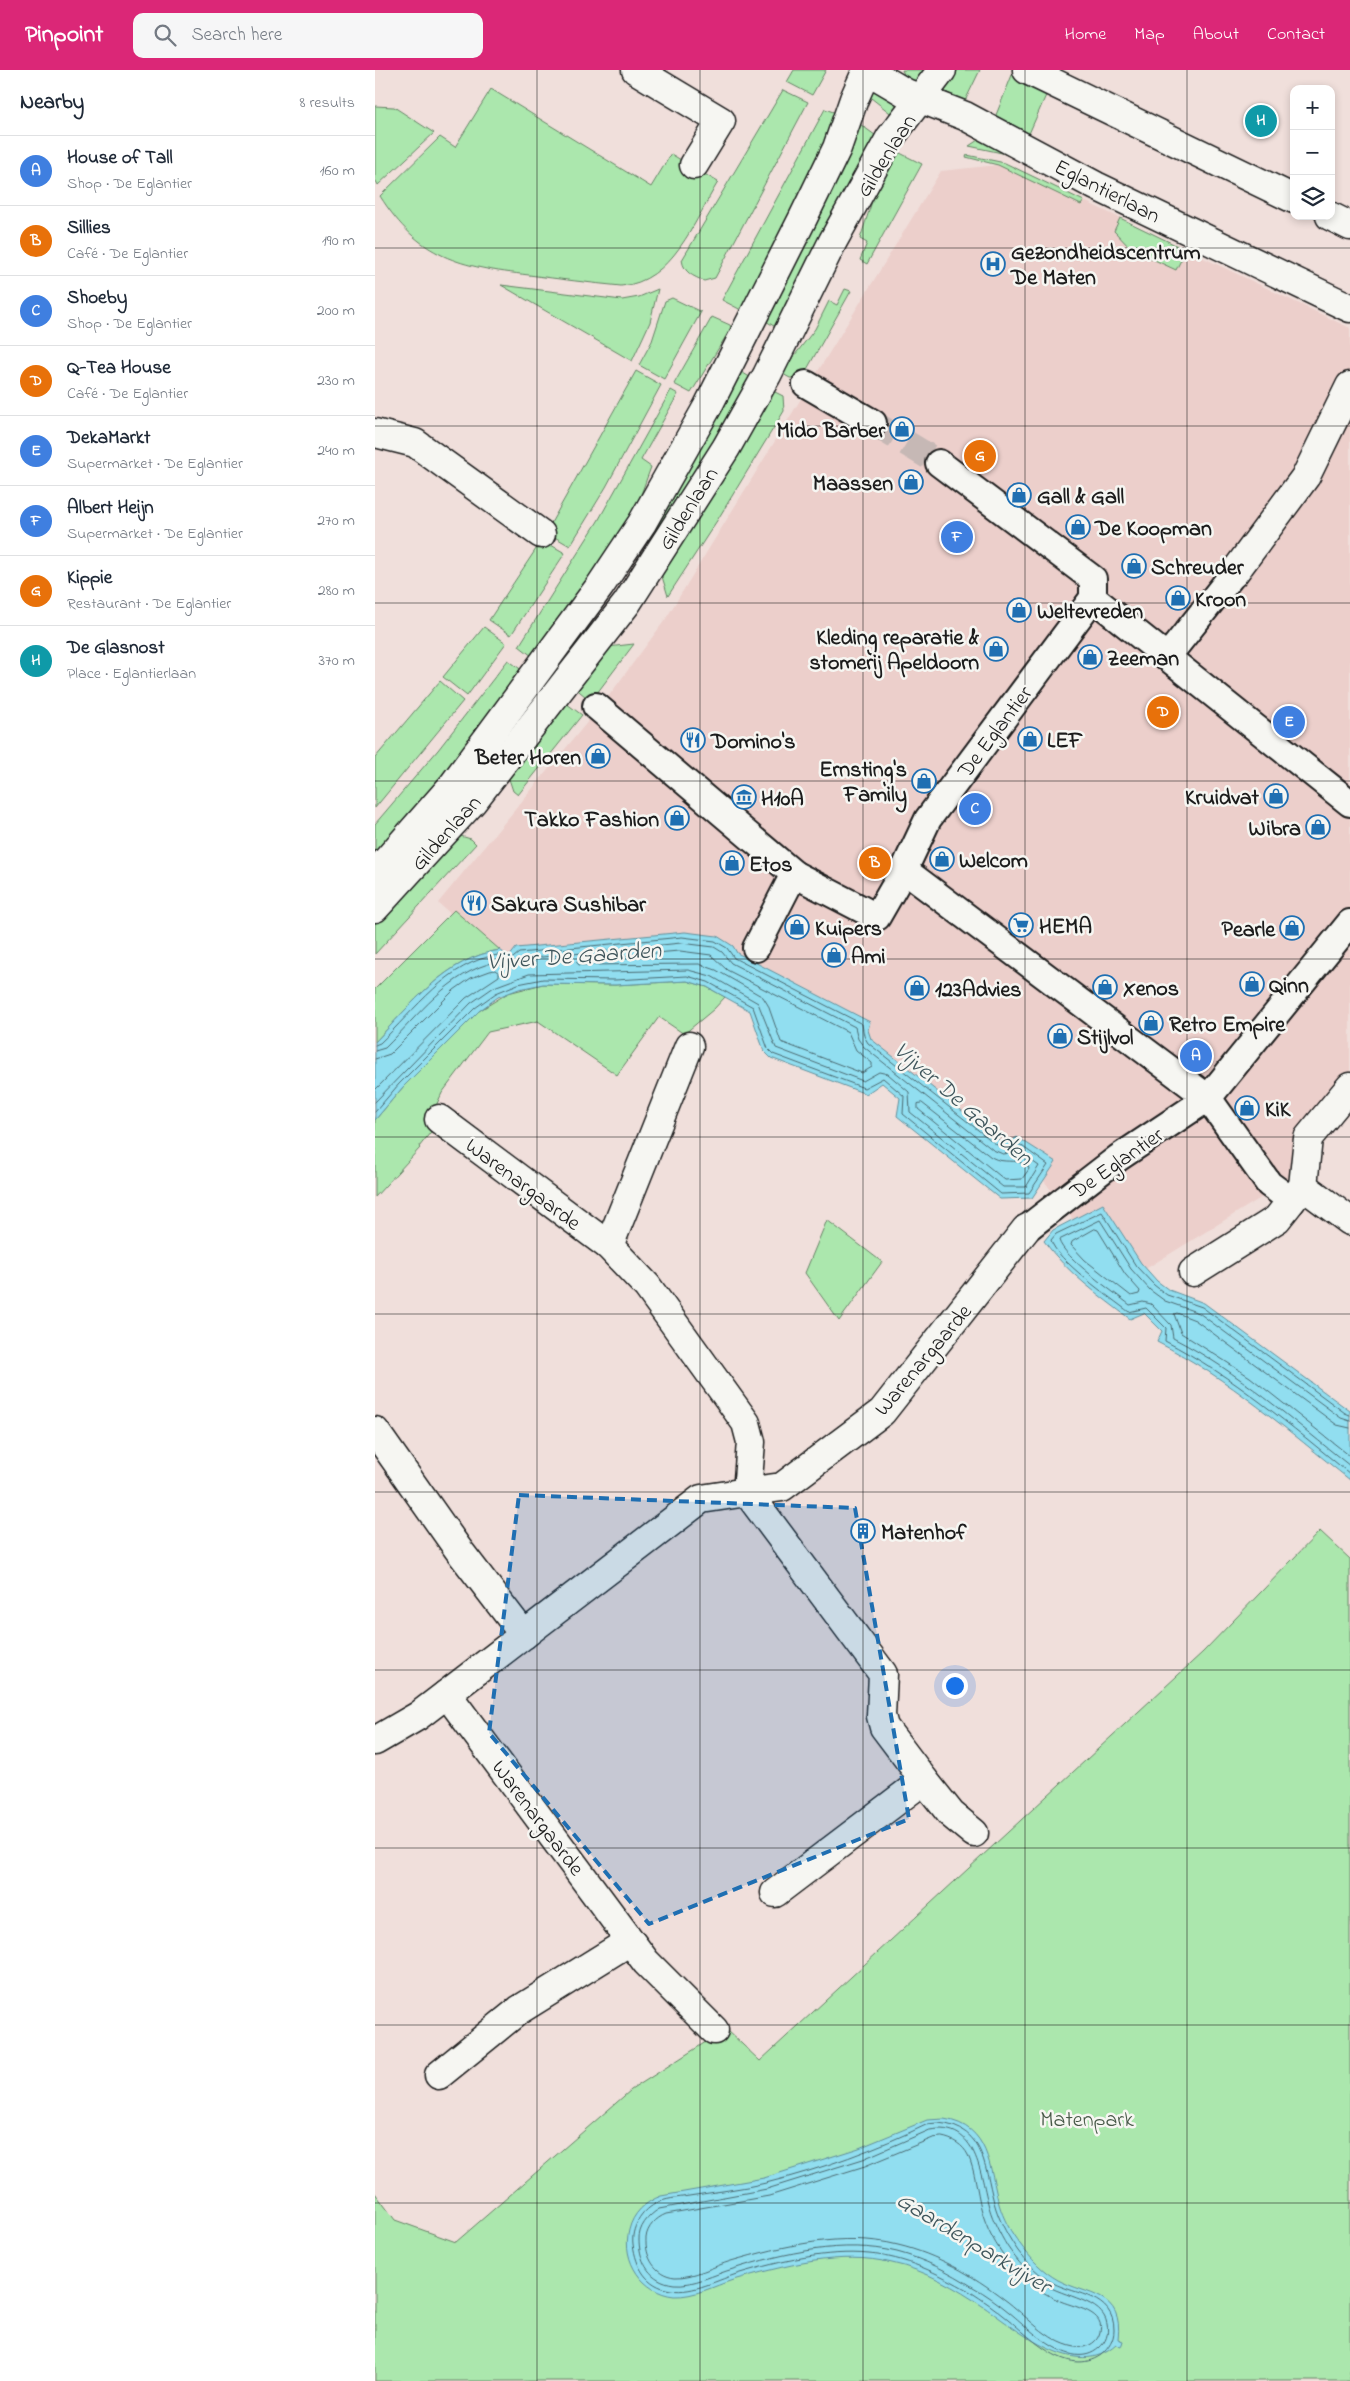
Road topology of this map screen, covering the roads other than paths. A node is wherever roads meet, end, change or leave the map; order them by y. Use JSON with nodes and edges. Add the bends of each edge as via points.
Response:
{"nodes":[{"id":1,"x":636,"y":70,"type":"edge"},
{"id":2,"x":867,"y":70,"type":"edge"},
{"id":3,"x":942,"y":70,"type":"edge"},
{"id":4,"x":1027,"y":70,"type":"edge"},
{"id":5,"x":921,"y":100,"type":"junction"},
{"id":6,"x":694,"y":165,"type":"dead end"},
{"id":7,"x":1290,"y":197,"type":"edge"},
{"id":8,"x":1335,"y":218,"type":"edge"},
{"id":9,"x":1350,"y":226,"type":"edge"},
{"id":10,"x":1350,"y":308,"type":"edge"},
{"id":11,"x":807,"y":384,"type":"dead end"},
{"id":12,"x":1350,"y":386,"type":"edge"},
{"id":13,"x":873,"y":423,"type":"tunnel mouth"},
{"id":14,"x":375,"y":433,"type":"edge"},
{"id":15,"x":939,"y":463,"type":"tunnel mouth"},
{"id":16,"x":541,"y":534,"type":"dead end"},
{"id":17,"x":1234,"y":573,"type":"joint"},
{"id":18,"x":1093,"y":598,"type":"junction"},
{"id":19,"x":1167,"y":657,"type":"junction"},
{"id":20,"x":596,"y":706,"type":"dead end"},
{"id":21,"x":1350,"y":803,"type":"edge"},
{"id":22,"x":904,"y":870,"type":"junction"},
{"id":23,"x":375,"y":874,"type":"edge"},
{"id":24,"x":794,"y":874,"type":"junction"},
{"id":25,"x":375,"y":908,"type":"edge"},
{"id":26,"x":1350,"y":923,"type":"edge"},
{"id":27,"x":756,"y":948,"type":"dead end"},
{"id":28,"x":689,"y":1046,"type":"dead end"},
{"id":29,"x":1350,"y":1087,"type":"edge"},
{"id":30,"x":1208,"y":1098,"type":"junction"},
{"id":31,"x":439,"y":1119,"type":"dead end"},
{"id":32,"x":1297,"y":1193,"type":"junction"},
{"id":33,"x":1350,"y":1221,"type":"edge"},
{"id":34,"x":1027,"y":1229,"type":"joint"},
{"id":35,"x":609,"y":1246,"type":"junction"},
{"id":36,"x":1193,"y":1272,"type":"dead end"},
{"id":37,"x":375,"y":1431,"type":"edge"},
{"id":38,"x":747,"y":1492,"type":"junction"},
{"id":39,"x":524,"y":1635,"type":"junction"},
{"id":40,"x":447,"y":1694,"type":"junction"},
{"id":41,"x":375,"y":1741,"type":"edge"},
{"id":42,"x":924,"y":1780,"type":"junction"},
{"id":43,"x":974,"y":1833,"type":"dead end"},
{"id":44,"x":775,"y":1893,"type":"dead end"},
{"id":45,"x":630,"y":1940,"type":"junction"},
{"id":46,"x":715,"y":2030,"type":"dead end"},
{"id":47,"x":439,"y":2075,"type":"dead end"}],
"edges":[{"from":1,"to":6,"type":"street","via":[[721,121]]},
{"from":2,"to":5,"type":"street","name":"Eglantierlaan"},
{"from":2,"to":23,"type":"street","name":"Gildenlaan","via":[[837,148],[803,218],[708,406],[642,523],[600,586],[453,785]]},
{"from":3,"to":5,"type":"street","name":"Gildenlaan"},
{"from":4,"to":7,"type":"street"},
{"from":5,"to":10,"type":"street","name":"Eglantierlaan","via":[[972,119],[1096,186]]},
{"from":5,"to":25,"type":"street","name":"Gildenlaan","via":[[891,138],[833,241],[767,375],[726,448],[627,603],[473,801]]},
{"from":8,"to":9,"type":"street"},
{"from":11,"to":13,"type":"street"},
{"from":12,"to":17,"type":"street","via":[[1306,476]]},
{"from":14,"to":16,"type":"street","via":[[415,443]]},
{"from":15,"to":18,"type":"street","via":[[1093,579]]},
{"from":17,"to":19,"type":"street"},
{"from":18,"to":19,"type":"street"},
{"from":18,"to":22,"type":"street","name":"De Eglantier","via":[[928,819]]},
{"from":19,"to":21,"type":"street"},
{"from":20,"to":24,"type":"street"},
{"from":22,"to":24,"type":"street","name":"De Eglantier","via":[[877,918]]},
{"from":22,"to":30,"type":"street"},
{"from":24,"to":27,"type":"street"},
{"from":26,"to":30,"type":"street","name":"De Eglantier"},
{"from":28,"to":35,"type":"street","name":"Warenargaarde"},
{"from":29,"to":32,"type":"street","via":[[1308,1138]]},
{"from":30,"to":32,"type":"street","via":[[1269,1184]]},
{"from":30,"to":34,"type":"street","name":"De Eglantier","via":[[1118,1158]]},
{"from":31,"to":35,"type":"street","name":"Warenargaarde"},
{"from":32,"to":33,"type":"street"},
{"from":32,"to":36,"type":"street","via":[[1277,1219]]},
{"from":34,"to":38,"type":"street","name":"Warenargaarde","via":[[882,1412],[782,1487]]},
{"from":35,"to":38,"type":"street","name":"Warenargaarde","via":[[647,1286],[746,1423],[751,1442]]},
{"from":37,"to":39,"type":"street"},
{"from":38,"to":39,"type":"street","name":"Warenargaarde","via":[[701,1499]]},
{"from":38,"to":42,"type":"street","via":[[883,1674],[881,1716],[884,1727]]},
{"from":39,"to":40,"type":"street","name":"Warenargaarde"},
{"from":40,"to":41,"type":"street","name":"Warenargaarde","via":[[419,1716]]},
{"from":40,"to":45,"type":"street","name":"Warenargaarde"},
{"from":42,"to":43,"type":"street","via":[[951,1814]]},
{"from":42,"to":44,"type":"street"},
{"from":45,"to":46,"type":"street","name":"Warenargaarde","via":[[646,1962]]},
{"from":45,"to":47,"type":"street","via":[[519,2010]]}]}
